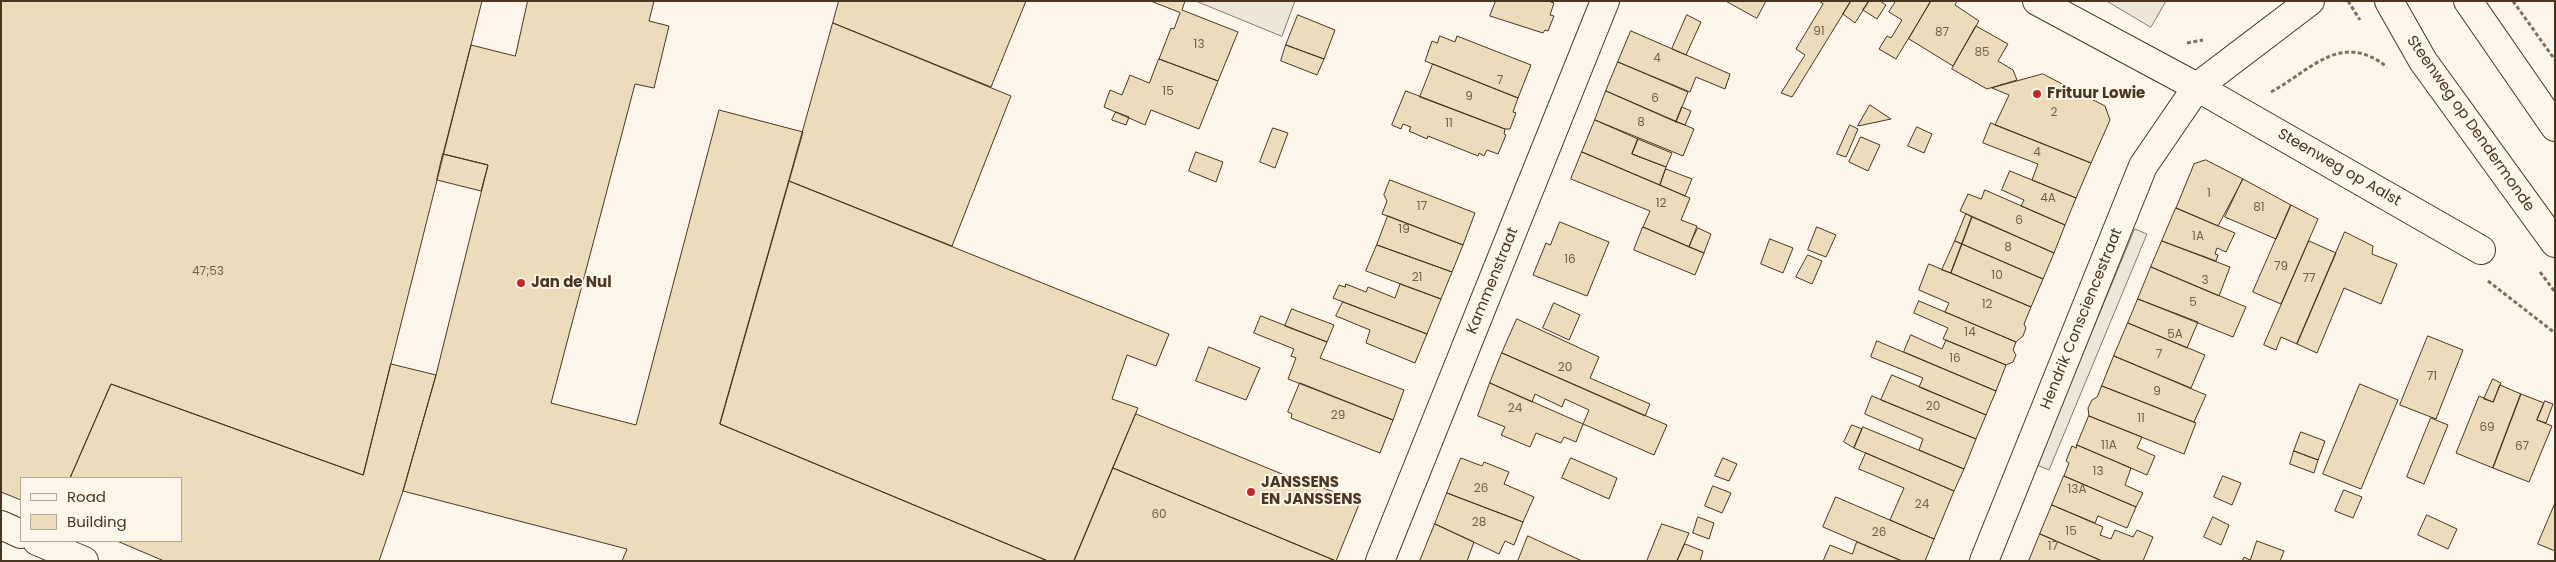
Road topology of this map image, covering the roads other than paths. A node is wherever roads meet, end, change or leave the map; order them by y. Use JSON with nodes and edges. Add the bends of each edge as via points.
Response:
{"nodes":[{"id":1,"x":1605,"y":1,"type":"edge"},
{"id":2,"x":2037,"y":1,"type":"edge"},
{"id":3,"x":2310,"y":1,"type":"edge"},
{"id":4,"x":2389,"y":1,"type":"edge"},
{"id":5,"x":2468,"y":1,"type":"edge"},
{"id":6,"x":2197,"y":87,"type":"junction"},
{"id":7,"x":2555,"y":127,"type":"edge"},
{"id":8,"x":2555,"y":243,"type":"edge"},
{"id":9,"x":2482,"y":250,"type":"dead end"},
{"id":10,"x":1,"y":526,"type":"edge"},
{"id":11,"x":20,"y":534,"type":"edge"},
{"id":12,"x":39,"y":542,"type":"edge"},
{"id":13,"x":84,"y":561,"type":"edge"},
{"id":14,"x":1380,"y":561,"type":"edge"},
{"id":15,"x":1984,"y":561,"type":"edge"}],
"edges":[{"from":1,"to":14,"type":"street","name":"Kammenstraat"},
{"from":2,"to":6,"type":"street","name":"Steenweg op Aalst"},
{"from":3,"to":6,"type":"street"},
{"from":4,"to":8,"type":"street","name":"Steenweg op Dendermonde","via":[[2423,61]]},
{"from":5,"to":7,"type":"street"},
{"from":6,"to":9,"type":"street","name":"Steenweg op Aalst"},
{"from":6,"to":15,"type":"street","name":"Hendrik Consciencestraat","via":[[2143,166]]},
{"from":10,"to":11,"type":"street"},
{"from":12,"to":13,"type":"street"}]}
